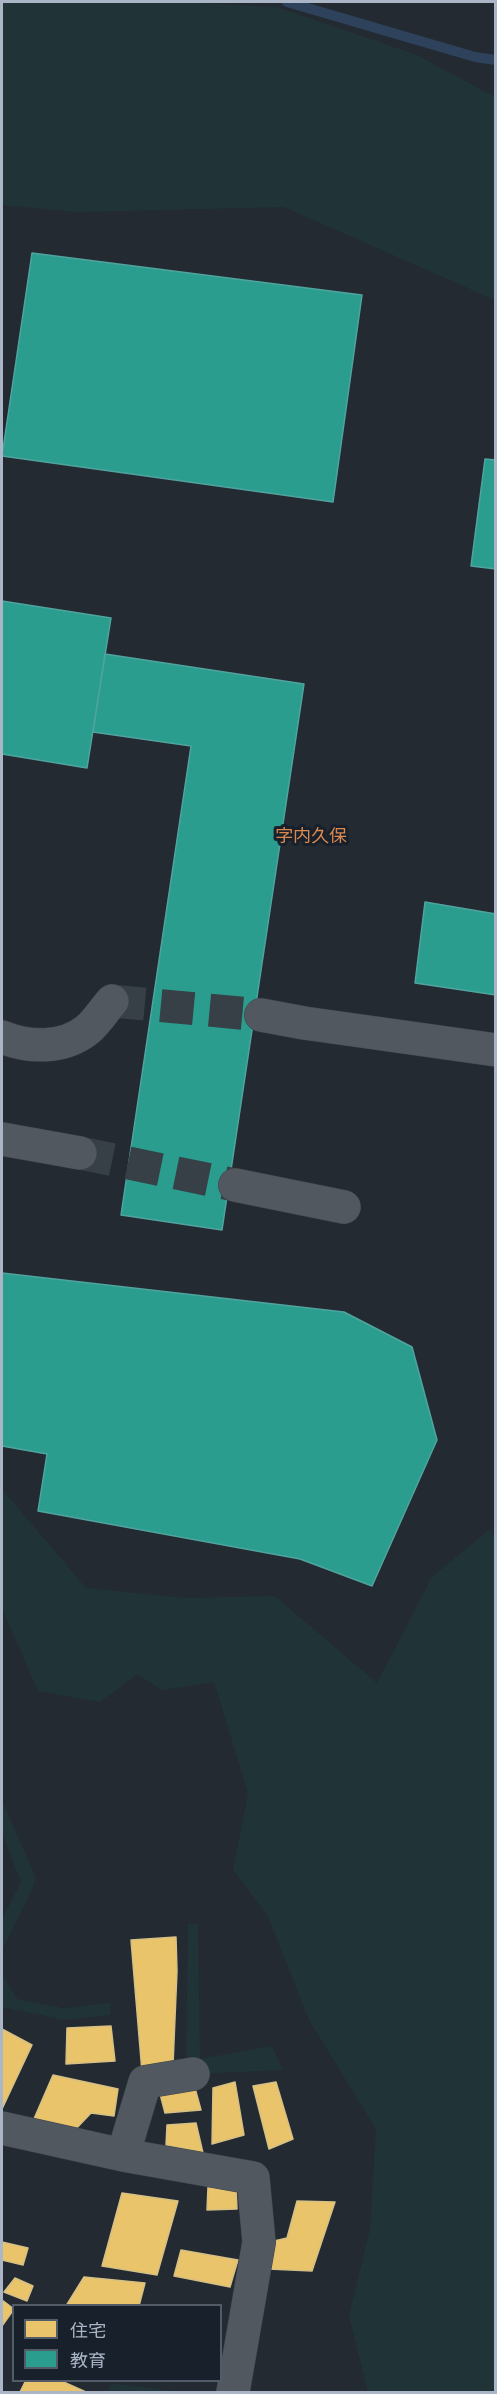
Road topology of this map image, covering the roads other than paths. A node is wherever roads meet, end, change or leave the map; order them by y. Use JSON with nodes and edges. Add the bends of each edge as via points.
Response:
{"nodes":[{"id":1,"x":112,"y":1001,"type":"dead end"},
{"id":2,"x":261,"y":1015,"type":"tunnel mouth"},
{"id":3,"x":2,"y":1037,"type":"edge"},
{"id":4,"x":495,"y":1050,"type":"edge"},
{"id":5,"x":2,"y":1139,"type":"edge"},
{"id":6,"x":80,"y":1153,"type":"tunnel mouth"},
{"id":7,"x":235,"y":1185,"type":"tunnel mouth"},
{"id":8,"x":344,"y":1207,"type":"dead end"},
{"id":9,"x":193,"y":2074,"type":"dead end"},
{"id":10,"x":2,"y":2128,"type":"edge"},
{"id":11,"x":123,"y":2155,"type":"junction"},
{"id":12,"x":233,"y":2392,"type":"edge"}],
"edges":[{"from":1,"to":3,"type":"street","via":[[87,1030],[54,1046],[13,1042]]},
{"from":2,"to":4,"type":"street"},
{"from":5,"to":6,"type":"street"},
{"from":7,"to":8,"type":"street"},
{"from":9,"to":11,"type":"street","via":[[145,2082]]},
{"from":10,"to":11,"type":"street"},
{"from":11,"to":12,"type":"street","via":[[253,2178],[259,2242]]}]}
